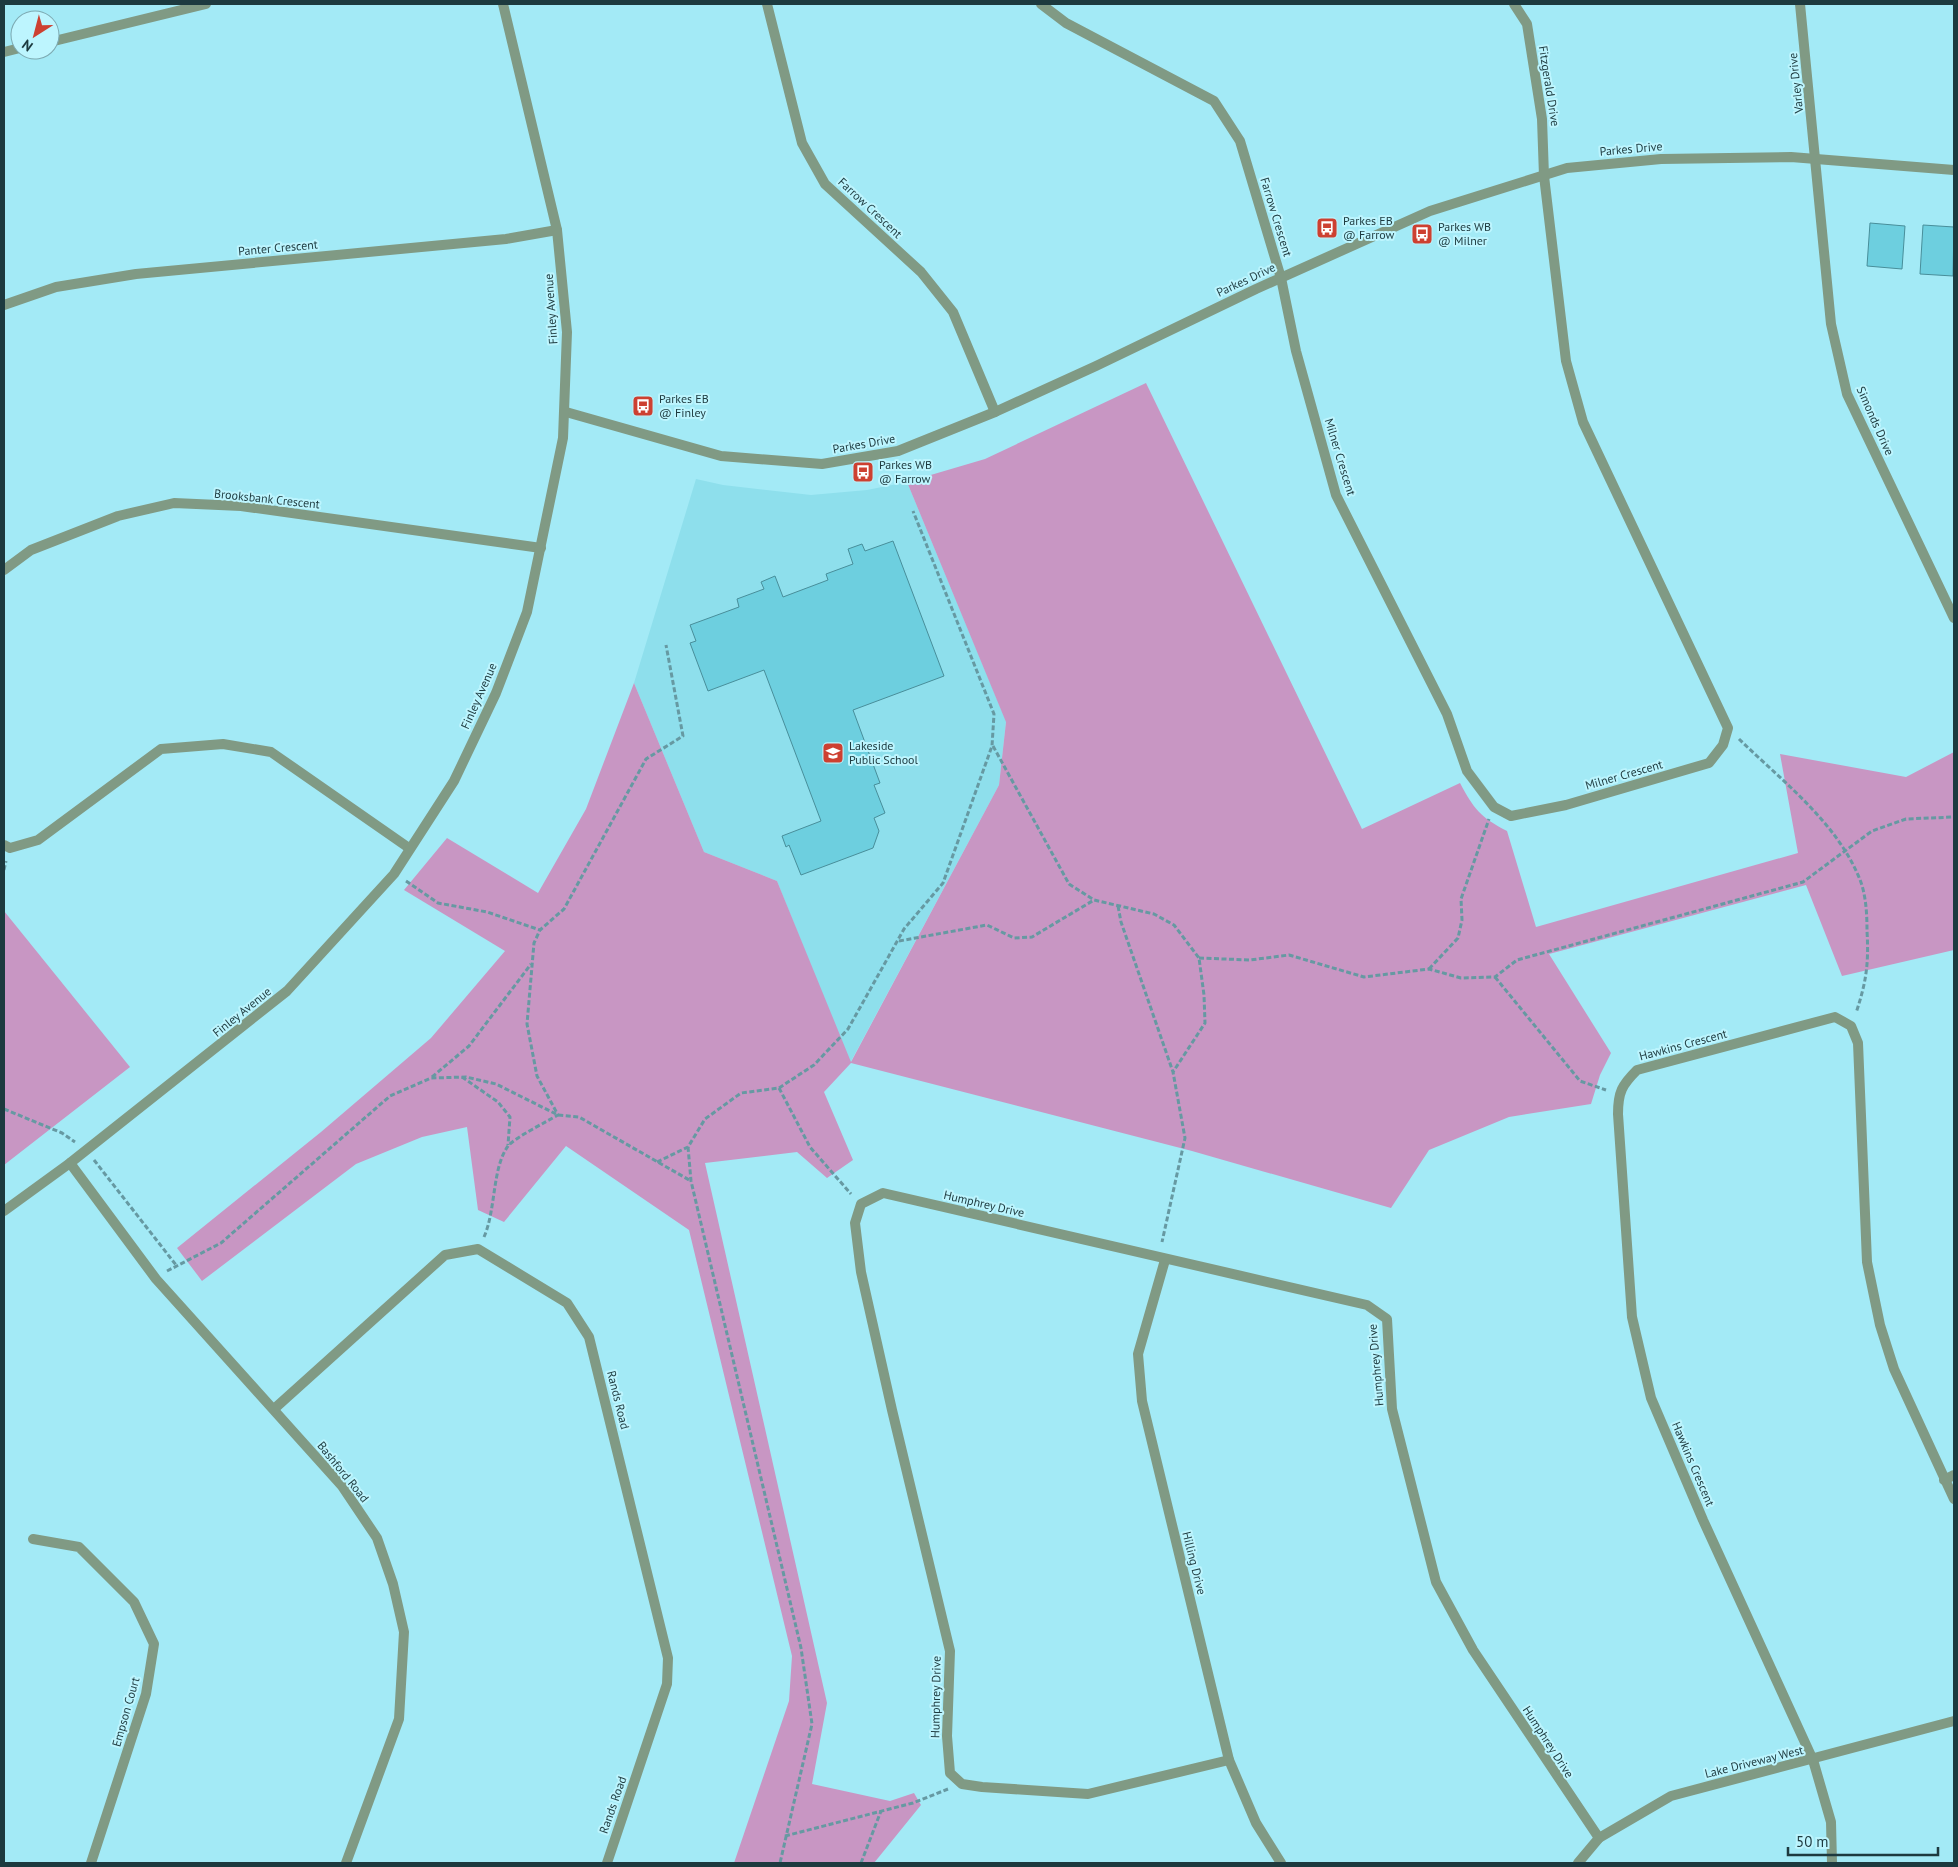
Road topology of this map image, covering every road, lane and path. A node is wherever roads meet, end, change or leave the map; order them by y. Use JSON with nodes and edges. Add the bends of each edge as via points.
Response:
{"nodes":[{"id":1,"x":206,"y":4,"type":"edge"},
{"id":2,"x":503,"y":4,"type":"edge"},
{"id":3,"x":767,"y":4,"type":"edge"},
{"id":4,"x":1041,"y":4,"type":"edge"},
{"id":5,"x":1514,"y":4,"type":"edge"},
{"id":6,"x":1800,"y":4,"type":"edge"},
{"id":7,"x":60,"y":40,"type":"edge"},
{"id":8,"x":1816,"y":160,"type":"junction"},
{"id":9,"x":1954,"y":170,"type":"edge"},
{"id":10,"x":1544,"y":176,"type":"junction"},
{"id":11,"x":557,"y":230,"type":"junction"},
{"id":12,"x":1281,"y":278,"type":"junction"},
{"id":13,"x":4,"y":305,"type":"edge"},
{"id":14,"x":566,"y":412,"type":"junction"},
{"id":15,"x":995,"y":412,"type":"junction"},
{"id":16,"x":913,"y":511,"type":"dead end"},
{"id":17,"x":541,"y":548,"type":"junction"},
{"id":18,"x":4,"y":570,"type":"edge"},
{"id":19,"x":1954,"y":618,"type":"edge"},
{"id":20,"x":666,"y":645,"type":"dead end"},
{"id":21,"x":1728,"y":728,"type":"junction"},
{"id":22,"x":992,"y":746,"type":"junction"},
{"id":23,"x":1494,"y":807,"type":"junction"},
{"id":24,"x":1954,"y":817,"type":"edge"},
{"id":25,"x":4,"y":845,"type":"edge"},
{"id":26,"x":409,"y":848,"type":"junction"},
{"id":27,"x":1845,"y":850,"type":"junction"},
{"id":28,"x":394,"y":874,"type":"junction"},
{"id":29,"x":1094,"y":900,"type":"junction"},
{"id":30,"x":1118,"y":906,"type":"junction"},
{"id":31,"x":540,"y":930,"type":"junction"},
{"id":32,"x":898,"y":942,"type":"junction"},
{"id":33,"x":1199,"y":958,"type":"junction"},
{"id":34,"x":532,"y":964,"type":"junction"},
{"id":35,"x":1429,"y":969,"type":"junction"},
{"id":36,"x":1495,"y":977,"type":"junction"},
{"id":37,"x":1851,"y":1026,"type":"junction"},
{"id":38,"x":1173,"y":1072,"type":"junction"},
{"id":39,"x":461,"y":1077,"type":"junction"},
{"id":40,"x":431,"y":1078,"type":"junction"},
{"id":41,"x":779,"y":1088,"type":"junction"},
{"id":42,"x":1618,"y":1097,"type":"junction"},
{"id":43,"x":4,"y":1109,"type":"edge"},
{"id":44,"x":558,"y":1115,"type":"junction"},
{"id":45,"x":508,"y":1145,"type":"junction"},
{"id":46,"x":688,"y":1146,"type":"junction"},
{"id":47,"x":87,"y":1150,"type":"junction"},
{"id":48,"x":657,"y":1162,"type":"junction"},
{"id":49,"x":70,"y":1163,"type":"junction"},
{"id":50,"x":691,"y":1181,"type":"junction"},
{"id":51,"x":860,"y":1204,"type":"junction"},
{"id":52,"x":4,"y":1211,"type":"edge"},
{"id":53,"x":478,"y":1249,"type":"junction"},
{"id":54,"x":1162,"y":1259,"type":"junction"},
{"id":55,"x":176,"y":1265,"type":"junction"},
{"id":56,"x":156,"y":1279,"type":"junction"},
{"id":57,"x":274,"y":1408,"type":"junction"},
{"id":58,"x":1954,"y":1475,"type":"edge"},
{"id":59,"x":1944,"y":1480,"type":"junction"},
{"id":60,"x":1954,"y":1499,"type":"edge"},
{"id":61,"x":33,"y":1539,"type":"dead end"},
{"id":62,"x":1954,"y":1721,"type":"edge"},
{"id":63,"x":1229,"y":1760,"type":"junction"},
{"id":64,"x":1813,"y":1760,"type":"junction"},
{"id":65,"x":962,"y":1784,"type":"junction"},
{"id":66,"x":881,"y":1811,"type":"junction"},
{"id":67,"x":785,"y":1836,"type":"junction"},
{"id":68,"x":1599,"y":1838,"type":"junction"},
{"id":69,"x":91,"y":1863,"type":"edge"},
{"id":70,"x":346,"y":1863,"type":"edge"},
{"id":71,"x":607,"y":1863,"type":"edge"},
{"id":72,"x":780,"y":1863,"type":"edge"},
{"id":73,"x":861,"y":1863,"type":"edge"},
{"id":74,"x":1281,"y":1863,"type":"edge"},
{"id":75,"x":1578,"y":1863,"type":"edge"},
{"id":76,"x":1832,"y":1863,"type":"edge"}],
"edges":[{"from":1,"to":7,"type":"street"},
{"from":2,"to":11,"type":"street","name":"Finley Avenue"},
{"from":3,"to":15,"type":"street","name":"Farrow Crescent","via":[[802,143],[825,184],[920,272],[953,312]]},
{"from":4,"to":12,"type":"street","name":"Farrow Crescent","via":[[1066,23],[1214,101],[1240,141]]},
{"from":5,"to":10,"type":"street","name":"Fitzgerald Drive","via":[[1527,24],[1542,119]]},
{"from":6,"to":8,"type":"street","name":"Varley Drive"},
{"from":8,"to":9,"type":"street","name":"Parkes Drive"},
{"from":8,"to":10,"type":"street","name":"Parkes Drive","via":[[1791,157],[1661,158],[1567,168]]},
{"from":8,"to":19,"type":"street","name":"Simonds Drive","via":[[1831,324],[1847,394]]},
{"from":10,"to":12,"type":"street","name":"Parkes Drive","via":[[1430,211]]},
{"from":10,"to":21,"type":"street","via":[[1566,361],[1583,422]]},
{"from":11,"to":13,"type":"street","name":"Panter Crescent","via":[[506,239],[136,274],[56,287]]},
{"from":11,"to":14,"type":"street","name":"Finley Avenue","via":[[567,332]]},
{"from":12,"to":15,"type":"street","name":"Parkes Drive"},
{"from":12,"to":23,"type":"street","name":"Milner Crescent","via":[[1296,351],[1336,495],[1447,714],[1467,771]]},
{"from":14,"to":15,"type":"street","name":"Parkes Drive","via":[[720,456],[822,464],[898,451]]},
{"from":14,"to":17,"type":"street","name":"Finley Avenue"},
{"from":16,"to":22,"type":"path","via":[[994,714]]},
{"from":17,"to":18,"type":"street","name":"Brooksbank Crescent","via":[[241,506],[174,503],[109,519],[31,550]]},
{"from":17,"to":26,"type":"street","name":"Finley Avenue","via":[[527,612],[496,693],[454,781]]},
{"from":20,"to":31,"type":"path","via":[[683,736],[646,759],[564,909]]},
{"from":21,"to":23,"type":"street","name":"Milner Crescent","via":[[1723,746],[1709,763],[1566,805],[1511,816]]},
{"from":21,"to":27,"type":"path","via":[[1814,812]]},
{"from":22,"to":29,"type":"path","via":[[1069,884]]},
{"from":22,"to":32,"type":"path","via":[[943,883],[904,929]]},
{"from":23,"to":35,"type":"path","via":[[1461,899],[1462,920],[1458,938]]},
{"from":24,"to":27,"type":"path","via":[[1906,819],[1872,831]]},
{"from":25,"to":26,"type":"street","via":[[10,848],[38,840],[161,749],[223,744],[271,752]]},
{"from":26,"to":28,"type":"street","name":"Finley Avenue"},
{"from":27,"to":36,"type":"path","via":[[1803,882],[1517,960]]},
{"from":27,"to":37,"type":"path","via":[[1863,893],[1868,950],[1866,982]]},
{"from":28,"to":31,"type":"path","via":[[438,903],[487,912]]},
{"from":28,"to":47,"type":"street","name":"Finley Avenue","via":[[287,991]]},
{"from":29,"to":30,"type":"path"},
{"from":29,"to":32,"type":"path","via":[[1032,937],[1014,938],[987,925]]},
{"from":30,"to":33,"type":"path","via":[[1154,914],[1174,925]]},
{"from":30,"to":38,"type":"path"},
{"from":31,"to":34,"type":"path","via":[[534,943]]},
{"from":32,"to":41,"type":"path","via":[[848,1029],[814,1065]]},
{"from":33,"to":35,"type":"path","via":[[1250,960],[1288,955],[1364,977]]},
{"from":33,"to":38,"type":"path","via":[[1205,1024]]},
{"from":34,"to":40,"type":"path","via":[[470,1046]]},
{"from":34,"to":44,"type":"path","via":[[527,1024],[537,1076]]},
{"from":35,"to":36,"type":"path","via":[[1461,978]]},
{"from":36,"to":42,"type":"path","via":[[1580,1081]]},
{"from":37,"to":42,"type":"street","name":"Hawkins Crescent","via":[[1835,1016],[1637,1070],[1625,1082]]},
{"from":37,"to":59,"type":"street","via":[[1858,1043],[1867,1262],[1880,1325],[1894,1369]]},
{"from":38,"to":54,"type":"path","via":[[1185,1138]]},
{"from":39,"to":40,"type":"path"},
{"from":39,"to":44,"type":"path","via":[[496,1084]]},
{"from":39,"to":45,"type":"path","via":[[498,1102],[510,1117]]},
{"from":40,"to":55,"type":"path","via":[[390,1096],[221,1242]]},
{"from":41,"to":46,"type":"path","via":[[741,1093],[705,1119]]},
{"from":41,"to":51,"type":"path","via":[[810,1147]]},
{"from":42,"to":64,"type":"street","name":"Hawkins Crescent","via":[[1632,1317],[1652,1398],[1703,1520]]},
{"from":43,"to":47,"type":"path","via":[[62,1133]]},
{"from":44,"to":45,"type":"path"},
{"from":44,"to":48,"type":"path","via":[[579,1117]]},
{"from":45,"to":53,"type":"path","via":[[498,1172],[491,1222]]},
{"from":46,"to":48,"type":"path"},
{"from":46,"to":50,"type":"path"},
{"from":47,"to":49,"type":"street","name":"Finley Avenue"},
{"from":47,"to":55,"type":"path"},
{"from":48,"to":50,"type":"path"},
{"from":49,"to":52,"type":"street","name":"Finley Avenue"},
{"from":49,"to":56,"type":"street","name":"Bashford Road"},
{"from":50,"to":67,"type":"path","via":[[801,1648],[812,1724]]},
{"from":51,"to":54,"type":"street","name":"Humphrey Drive","via":[[883,1193]]},
{"from":51,"to":65,"type":"street","name":"Humphrey Drive","via":[[855,1223],[861,1272],[950,1651],[947,1736],[950,1773]]},
{"from":53,"to":57,"type":"street","via":[[445,1255]]},
{"from":53,"to":71,"type":"street","name":"Rands Road","via":[[567,1302],[589,1337],[668,1658],[667,1684]]},
{"from":54,"to":63,"type":"street","name":"Hilling Drive","via":[[1138,1354],[1142,1401]]},
{"from":54,"to":68,"type":"street","name":"Humphrey Drive","via":[[1368,1305],[1387,1319],[1392,1409],[1436,1582],[1473,1650]]},
{"from":55,"to":56,"type":"path"},
{"from":56,"to":57,"type":"street","name":"Bashford Road"},
{"from":57,"to":70,"type":"street","name":"Bashford Road","via":[[342,1486],[377,1538],[393,1584],[404,1632],[399,1719]]},
{"from":58,"to":59,"type":"street"},
{"from":59,"to":60,"type":"street"},
{"from":61,"to":69,"type":"street","name":"Empson Court","via":[[79,1547],[134,1602],[154,1644],[146,1694]]},
{"from":62,"to":64,"type":"street","name":"Lake Driveway West"},
{"from":63,"to":65,"type":"street","via":[[1088,1794]]},
{"from":63,"to":74,"type":"street","name":"Hilling Drive","via":[[1256,1823]]},
{"from":64,"to":68,"type":"street","name":"Lake Driveway West","via":[[1670,1796]]},
{"from":64,"to":76,"type":"street","name":"Hawkins Crescent","via":[[1831,1822]]},
{"from":65,"to":66,"type":"path","via":[[913,1803]]},
{"from":66,"to":67,"type":"path"},
{"from":66,"to":73,"type":"path"},
{"from":67,"to":72,"type":"path"},
{"from":68,"to":75,"type":"street","name":"Lake Driveway West"}]}
